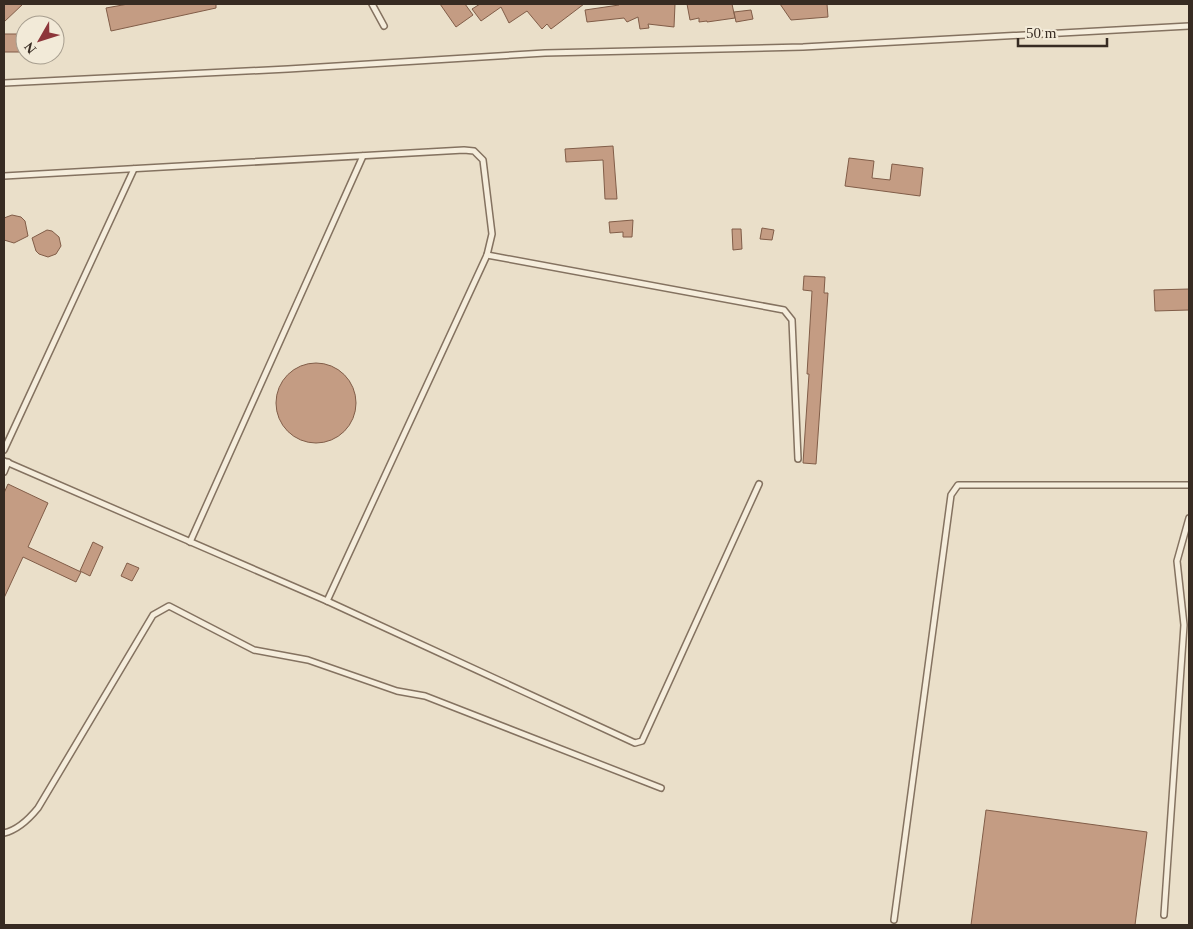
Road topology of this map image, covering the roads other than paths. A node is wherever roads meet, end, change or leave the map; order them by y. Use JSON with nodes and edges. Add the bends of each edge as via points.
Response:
{"nodes":[{"id":1,"x":372,"y":4,"type":"edge"},
{"id":2,"x":384,"y":26,"type":"dead end"},
{"id":3,"x":1189,"y":26,"type":"edge"},
{"id":4,"x":4,"y":83,"type":"edge"},
{"id":5,"x":363,"y":156,"type":"junction"},
{"id":6,"x":134,"y":169,"type":"junction"},
{"id":7,"x":4,"y":176,"type":"edge"},
{"id":8,"x":487,"y":255,"type":"junction"},
{"id":9,"x":4,"y":450,"type":"edge"},
{"id":10,"x":798,"y":459,"type":"dead end"},
{"id":11,"x":6,"y":462,"type":"edge"},
{"id":12,"x":4,"y":472,"type":"edge"},
{"id":13,"x":759,"y":484,"type":"dead end"},
{"id":14,"x":1189,"y":485,"type":"edge"},
{"id":15,"x":1189,"y":518,"type":"edge"},
{"id":16,"x":190,"y":542,"type":"junction"},
{"id":17,"x":327,"y":601,"type":"junction"},
{"id":18,"x":661,"y":788,"type":"dead end"},
{"id":19,"x":4,"y":833,"type":"edge"},
{"id":20,"x":1164,"y":915,"type":"dead end"},
{"id":21,"x":894,"y":920,"type":"dead end"}],
"edges":[{"from":1,"to":2,"type":"lane"},
{"from":3,"to":4,"type":"lane","via":[[803,47],[545,53]]},
{"from":5,"to":6,"type":"lane"},
{"from":5,"to":8,"type":"lane","via":[[474,151],[483,160],[492,234]]},
{"from":5,"to":16,"type":"lane"},
{"from":6,"to":7,"type":"lane"},
{"from":6,"to":9,"type":"lane"},
{"from":8,"to":10,"type":"lane","via":[[784,310],[792,320]]},
{"from":8,"to":17,"type":"lane"},
{"from":11,"to":12,"type":"lane"},
{"from":11,"to":16,"type":"lane"},
{"from":13,"to":17,"type":"lane","via":[[642,742],[635,743]]},
{"from":14,"to":21,"type":"lane","via":[[958,485],[951,495]]},
{"from":15,"to":20,"type":"lane","via":[[1177,561],[1184,625]]},
{"from":16,"to":17,"type":"lane"},
{"from":18,"to":19,"type":"lane","via":[[425,696],[397,691],[308,660],[254,650],[168,606],[153,615],[38,808],[26,822]]}]}
